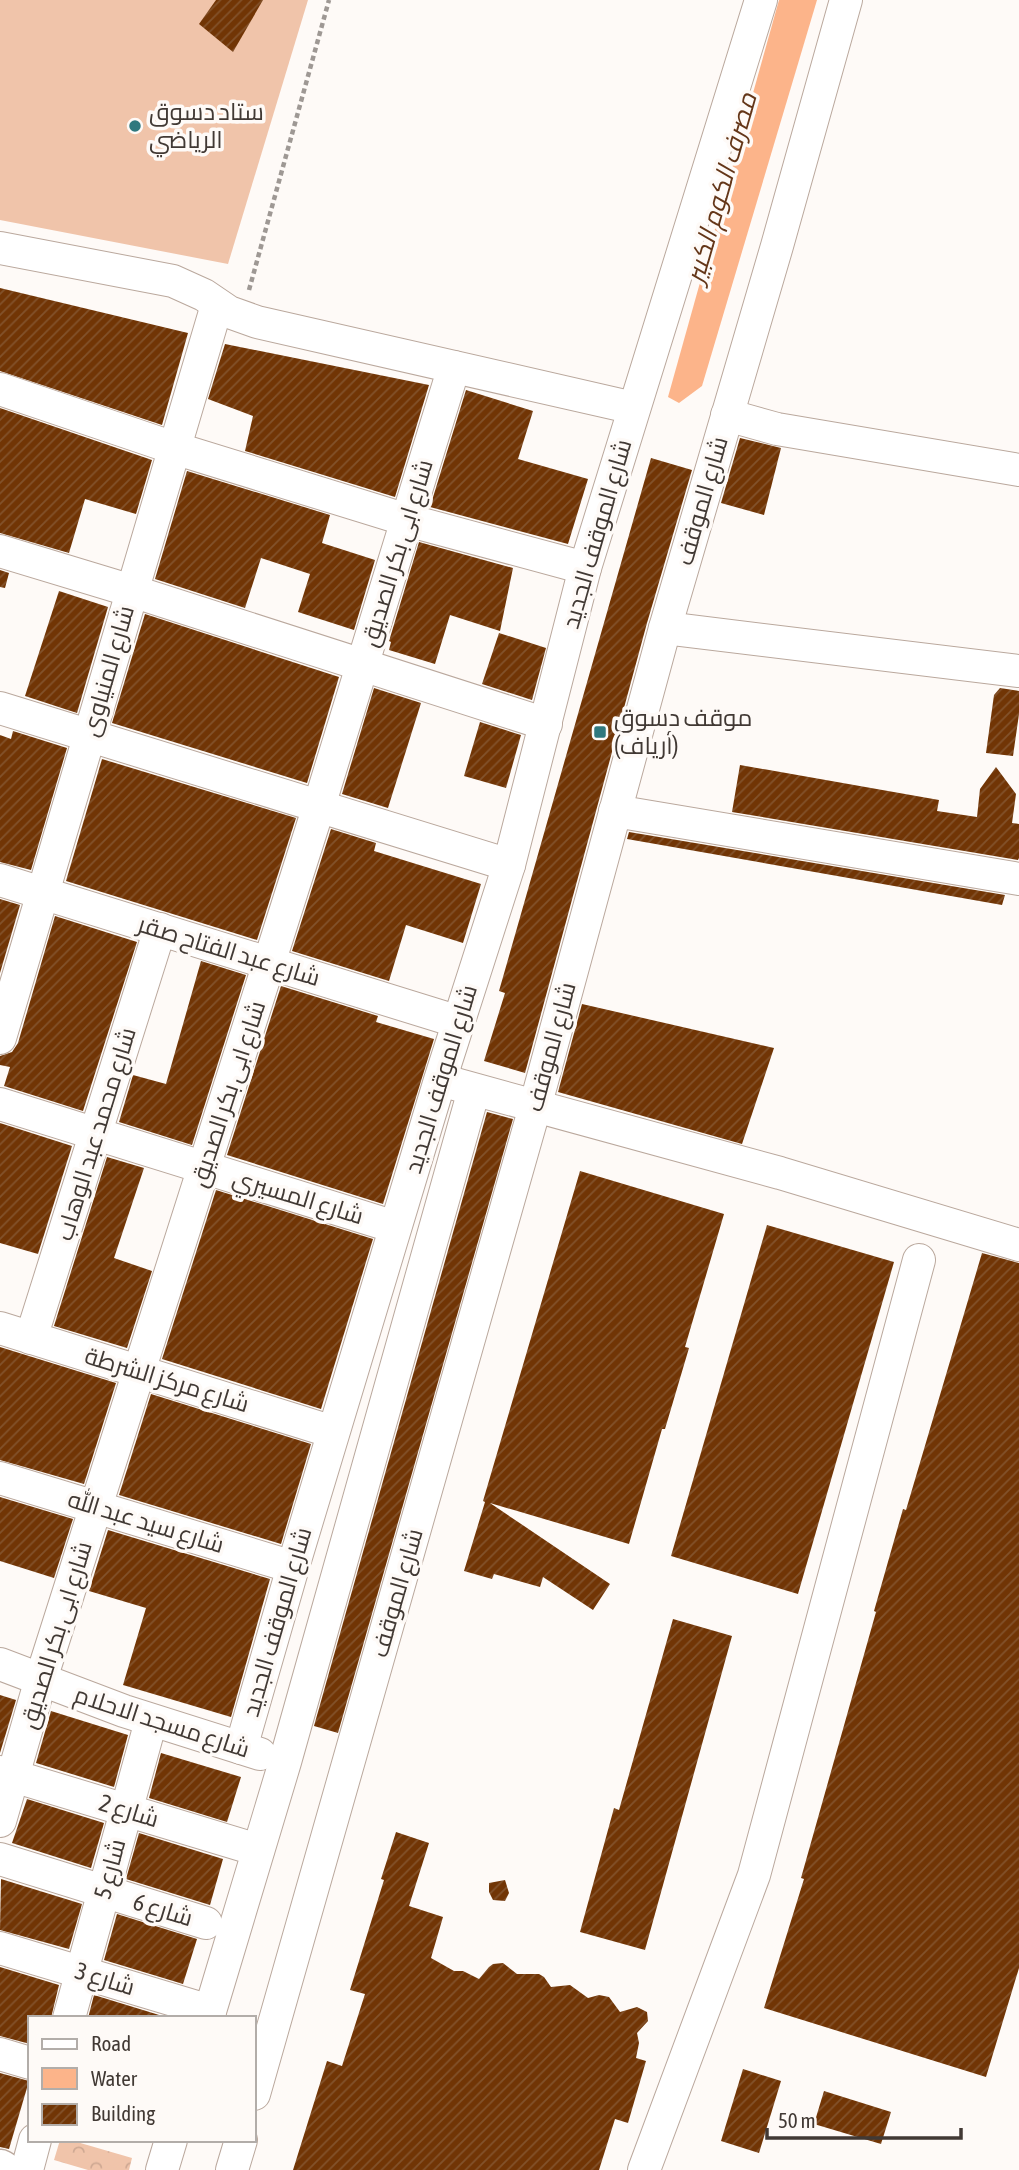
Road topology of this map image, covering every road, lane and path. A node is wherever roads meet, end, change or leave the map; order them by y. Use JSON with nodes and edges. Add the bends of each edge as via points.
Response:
{"nodes":[{"id":1,"x":329,"y":0,"type":"edge"},
{"id":2,"x":761,"y":0,"type":"edge"},
{"id":3,"x":846,"y":0,"type":"edge"},
{"id":4,"x":0,"y":248,"type":"edge"},
{"id":5,"x":229,"y":311,"type":"junction"},
{"id":6,"x":454,"y":367,"type":"junction"},
{"id":7,"x":0,"y":389,"type":"edge"},
{"id":8,"x":634,"y":408,"type":"junction"},
{"id":9,"x":727,"y":415,"type":"junction"},
{"id":10,"x":174,"y":447,"type":"junction"},
{"id":11,"x":1019,"y":470,"type":"edge"},
{"id":12,"x":407,"y":520,"type":"junction"},
{"id":13,"x":0,"y":551,"type":"edge"},
{"id":14,"x":585,"y":568,"type":"junction"},
{"id":15,"x":132,"y":591,"type":"junction"},
{"id":16,"x":664,"y":628,"type":"junction"},
{"id":17,"x":363,"y":664,"type":"junction"},
{"id":18,"x":1019,"y":671,"type":"edge"},
{"id":19,"x":0,"y":708,"type":"edge"},
{"id":20,"x":546,"y":724,"type":"junction"},
{"id":21,"x":89,"y":736,"type":"junction"},
{"id":22,"x":319,"y":806,"type":"junction"},
{"id":23,"x":615,"y":811,"type":"junction"},
{"id":24,"x":509,"y":865,"type":"junction"},
{"id":25,"x":1019,"y":879,"type":"edge"},
{"id":26,"x":0,"y":880,"type":"edge"},
{"id":27,"x":43,"y":894,"type":"junction"},
{"id":28,"x":160,"y":929,"type":"junction"},
{"id":29,"x":270,"y":964,"type":"junction"},
{"id":30,"x":459,"y":1022,"type":"junction"},
{"id":31,"x":0,"y":1038,"type":"edge"},
{"id":32,"x":440,"y":1080,"type":"junction"},
{"id":33,"x":474,"y":1090,"type":"junction"},
{"id":34,"x":0,"y":1104,"type":"edge"},
{"id":35,"x":535,"y":1107,"type":"junction"},
{"id":36,"x":96,"y":1134,"type":"junction"},
{"id":37,"x":204,"y":1168,"type":"junction"},
{"id":38,"x":395,"y":1227,"type":"junction"},
{"id":39,"x":1019,"y":1245,"type":"edge"},
{"id":40,"x":919,"y":1260,"type":"dead end"},
{"id":41,"x":0,"y":1328,"type":"edge"},
{"id":42,"x":32,"y":1338,"type":"junction"},
{"id":43,"x":139,"y":1371,"type":"junction"},
{"id":44,"x":333,"y":1432,"type":"junction"},
{"id":45,"x":0,"y":1478,"type":"edge"},
{"id":46,"x":96,"y":1507,"type":"junction"},
{"id":47,"x":293,"y":1567,"type":"junction"},
{"id":48,"x":0,"y":1664,"type":"edge"},
{"id":49,"x":41,"y":1679,"type":"junction"},
{"id":50,"x":151,"y":1721,"type":"junction"},
{"id":51,"x":241,"y":1748,"type":"junction"},
{"id":52,"x":285,"y":1762,"type":"junction"},
{"id":53,"x":6,"y":1773,"type":"edge"},
{"id":54,"x":127,"y":1810,"type":"junction"},
{"id":55,"x":0,"y":1821,"type":"edge"},
{"id":56,"x":258,"y":1850,"type":"junction"},
{"id":57,"x":0,"y":1859,"type":"edge"},
{"id":58,"x":104,"y":1891,"type":"junction"},
{"id":59,"x":206,"y":1923,"type":"dead end"},
{"id":60,"x":0,"y":1948,"type":"edge"},
{"id":61,"x":82,"y":1972,"type":"junction"},
{"id":62,"x":209,"y":2014,"type":"edge"},
{"id":63,"x":70,"y":2016,"type":"edge"},
{"id":64,"x":0,"y":2054,"type":"edge"},
{"id":65,"x":28,"y":2062,"type":"edge"},
{"id":66,"x":256,"y":2087,"type":"edge"},
{"id":67,"x":34,"y":2142,"type":"edge"},
{"id":68,"x":170,"y":2142,"type":"edge"},
{"id":69,"x":240,"y":2142,"type":"edge"},
{"id":70,"x":27,"y":2170,"type":"edge"},
{"id":71,"x":162,"y":2170,"type":"edge"},
{"id":72,"x":232,"y":2170,"type":"edge"},
{"id":73,"x":644,"y":2170,"type":"edge"}],
"edges":[{"from":1,"to":5,"type":"path"},
{"from":2,"to":8,"type":"street","name":"شارع الموقف الجديد"},
{"from":3,"to":9,"type":"street","name":"شارع الموقف"},
{"from":4,"to":5,"type":"street","via":[[173,281]]},
{"from":5,"to":6,"type":"street"},
{"from":5,"to":10,"type":"street","name":"شارع المنياوى"},
{"from":6,"to":8,"type":"street"},
{"from":6,"to":12,"type":"street","name":"شارع ابى بكر الصديق"},
{"from":7,"to":10,"type":"street"},
{"from":8,"to":14,"type":"street","name":"شارع الموقف الجديد"},
{"from":9,"to":11,"type":"street","via":[[777,429]]},
{"from":9,"to":16,"type":"street","name":"شارع الموقف"},
{"from":10,"to":12,"type":"street"},
{"from":10,"to":15,"type":"street","name":"شارع المنياوى"},
{"from":12,"to":14,"type":"street"},
{"from":12,"to":17,"type":"street","name":"شارع ابى بكر الصديق"},
{"from":13,"to":15,"type":"street"},
{"from":14,"to":20,"type":"street","name":"شارع الموقف الجديد"},
{"from":15,"to":17,"type":"street"},
{"from":15,"to":21,"type":"street","name":"شارع المنياوى"},
{"from":16,"to":18,"type":"street"},
{"from":16,"to":23,"type":"street","name":"شارع الموقف"},
{"from":17,"to":20,"type":"street"},
{"from":17,"to":22,"type":"street","name":"شارع ابى بكر الصديق"},
{"from":19,"to":21,"type":"street"},
{"from":20,"to":24,"type":"street","name":"شارع الموقف الجديد"},
{"from":21,"to":22,"type":"street"},
{"from":21,"to":27,"type":"street","name":"شارع المنياوى"},
{"from":22,"to":24,"type":"street"},
{"from":22,"to":29,"type":"street","name":"شارع ابى بكر الصديق"},
{"from":23,"to":25,"type":"street"},
{"from":23,"to":35,"type":"street","name":"شارع الموقف"},
{"from":24,"to":30,"type":"street","name":"شارع الموقف الجديد"},
{"from":26,"to":27,"type":"street","name":"شارع عبد الفتاح صقر"},
{"from":27,"to":28,"type":"street","name":"شارع عبد الفتاح صقر"},
{"from":27,"to":31,"type":"street","name":"شارع المنياوى"},
{"from":28,"to":29,"type":"street","name":"شارع عبد الفتاح صقر"},
{"from":28,"to":36,"type":"street","name":"شارع محمد عبد الوهاب"},
{"from":29,"to":30,"type":"street","name":"شارع عبد الفتاح صقر"},
{"from":29,"to":37,"type":"street","name":"شارع ابى بكر الصديق"},
{"from":30,"to":32,"type":"street","name":"شارع الموقف الجديد"},
{"from":32,"to":33,"type":"street"},
{"from":32,"to":38,"type":"street","name":"شارع الموقف الجديد"},
{"from":33,"to":35,"type":"street"},
{"from":33,"to":52,"type":"street"},
{"from":34,"to":36,"type":"street","name":"شارع المسيري"},
{"from":35,"to":39,"type":"street","via":[[780,1172]]},
{"from":35,"to":66,"type":"street","name":"شارع الموقف"},
{"from":36,"to":37,"type":"street","name":"شارع المسيري"},
{"from":36,"to":42,"type":"street","name":"شارع محمد عبد الوهاب"},
{"from":37,"to":38,"type":"street","name":"شارع المسيري"},
{"from":37,"to":43,"type":"street","name":"شارع ابى بكر الصديق"},
{"from":38,"to":44,"type":"street","name":"شارع الموقف الجديد"},
{"from":40,"to":73,"type":"street","via":[[754,1875]]},
{"from":41,"to":42,"type":"street","name":"شارع مركز الشرطة"},
{"from":42,"to":43,"type":"street","name":"شارع مركز الشرطة"},
{"from":43,"to":44,"type":"street","name":"شارع مركز الشرطة"},
{"from":43,"to":46,"type":"street","name":"شارع ابى بكر الصديق"},
{"from":44,"to":47,"type":"street","name":"شارع الموقف الجديد"},
{"from":45,"to":46,"type":"street","name":"شارع سيد عبد الله"},
{"from":46,"to":47,"type":"street","name":"شارع سيد عبد الله"},
{"from":46,"to":49,"type":"street","name":"شارع ابى بكر الصديق"},
{"from":47,"to":51,"type":"street","name":"شارع الموقف الجديد"},
{"from":48,"to":49,"type":"street","name":"شارع مسجد الاحلام"},
{"from":49,"to":50,"type":"street","name":"شارع مسجد الاحلام"},
{"from":49,"to":53,"type":"street","name":"شارع ابى بكر الصديق"},
{"from":50,"to":51,"type":"street","name":"شارع مسجد الاحلام"},
{"from":50,"to":54,"type":"street","name":"شارع 5"},
{"from":51,"to":52,"type":"street","name":"شارع مسجد الاحلام"},
{"from":52,"to":56,"type":"street"},
{"from":53,"to":54,"type":"street","name":"شارع 2"},
{"from":53,"to":55,"type":"street","name":"شارع ابى بكر الصديق"},
{"from":54,"to":56,"type":"street","name":"شارع 2"},
{"from":54,"to":58,"type":"street","name":"شارع 5"},
{"from":56,"to":62,"type":"street"},
{"from":57,"to":58,"type":"street","name":"شارع 6"},
{"from":58,"to":59,"type":"street","name":"شارع 6"},
{"from":58,"to":61,"type":"street","name":"شارع 5"},
{"from":60,"to":61,"type":"street","name":"شارع 3"},
{"from":61,"to":62,"type":"street","name":"شارع 3"},
{"from":61,"to":63,"type":"street","name":"شارع 5"},
{"from":64,"to":65,"type":"street"},
{"from":67,"to":70,"type":"street"},
{"from":68,"to":71,"type":"street"},
{"from":69,"to":72,"type":"street"}]}
